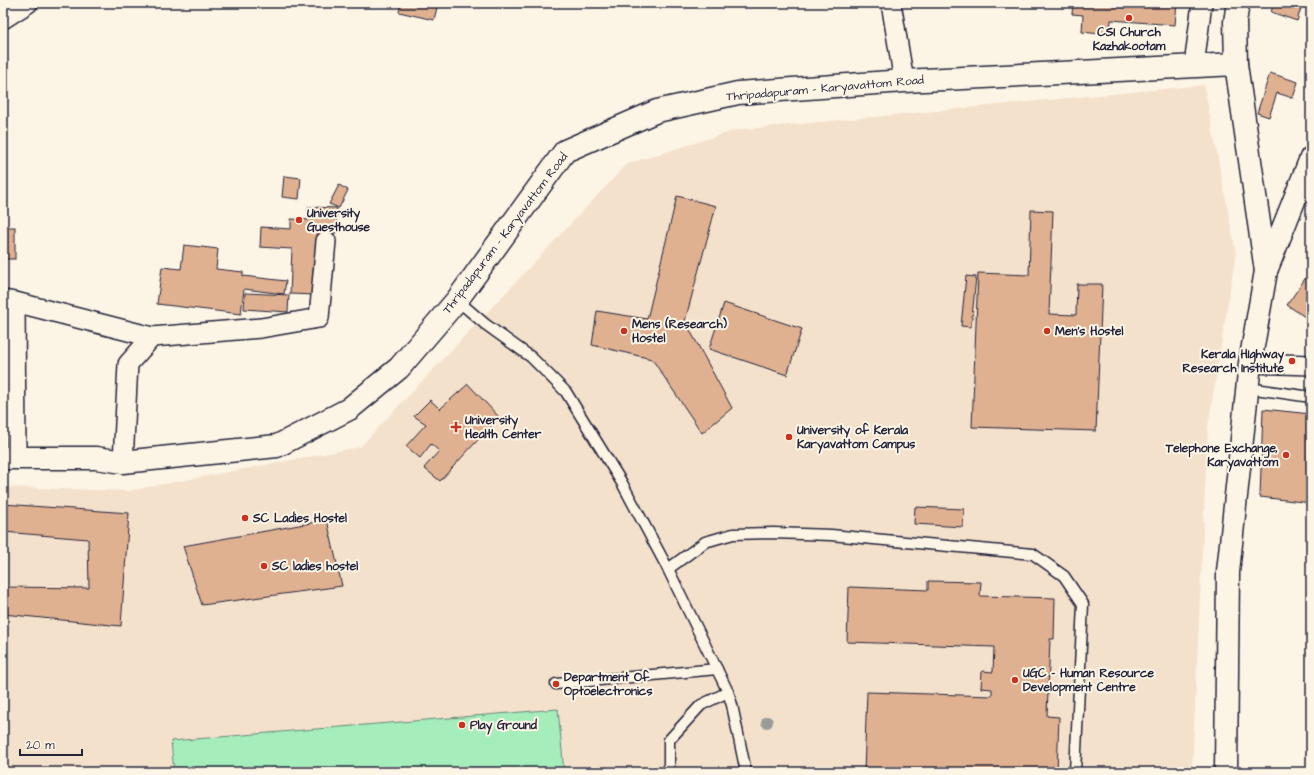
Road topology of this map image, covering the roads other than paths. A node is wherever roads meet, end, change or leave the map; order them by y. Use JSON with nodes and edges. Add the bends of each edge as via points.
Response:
{"nodes":[{"id":1,"x":28,"y":3,"type":"edge"},
{"id":2,"x":891,"y":3,"type":"edge"},
{"id":3,"x":1202,"y":3,"type":"edge"},
{"id":4,"x":1238,"y":3,"type":"edge"},
{"id":5,"x":3,"y":20,"type":"edge"},
{"id":6,"x":1236,"y":64,"type":"junction"},
{"id":7,"x":1194,"y":66,"type":"junction"},
{"id":8,"x":904,"y":81,"type":"junction"},
{"id":9,"x":1311,"y":158,"type":"edge"},
{"id":10,"x":326,"y":241,"type":"dead end"},
{"id":11,"x":1266,"y":271,"type":"junction"},
{"id":12,"x":457,"y":300,"type":"junction"},
{"id":13,"x":9,"y":301,"type":"edge"},
{"id":14,"x":152,"y":337,"type":"junction"},
{"id":15,"x":1250,"y":363,"type":"junction"},
{"id":16,"x":1311,"y":365,"type":"edge"},
{"id":17,"x":1248,"y":388,"type":"junction"},
{"id":18,"x":1311,"y":397,"type":"edge"},
{"id":19,"x":9,"y":458,"type":"edge"},
{"id":20,"x":123,"y":462,"type":"junction"},
{"id":21,"x":668,"y":570,"type":"junction"},
{"id":22,"x":717,"y":669,"type":"junction"},
{"id":23,"x":556,"y":684,"type":"dead end"},
{"id":24,"x":728,"y":692,"type":"junction"},
{"id":25,"x":669,"y":772,"type":"edge"},
{"id":26,"x":746,"y":772,"type":"edge"},
{"id":27,"x":1075,"y":772,"type":"edge"},
{"id":28,"x":1226,"y":772,"type":"edge"}],
"edges":[{"from":1,"to":5,"type":"street"},
{"from":2,"to":8,"type":"street"},
{"from":3,"to":7,"type":"street"},
{"from":4,"to":6,"type":"main road","via":[[1235,22]]},
{"from":6,"to":7,"type":"main road","name":"Thripadapuram - Karyavattom Road"},
{"from":6,"to":11,"type":"main road"},
{"from":7,"to":8,"type":"main road","name":"Thripadapuram - Karyavattom Road"},
{"from":8,"to":12,"type":"main road","name":"Thripadapuram - Karyavattom Road","via":[[738,93],[657,111],[565,151]]},
{"from":9,"to":11,"type":"main road"},
{"from":10,"to":14,"type":"street","via":[[319,318],[261,328]]},
{"from":11,"to":15,"type":"main road"},
{"from":12,"to":20,"type":"main road","name":"Thripadapuram - Karyavattom Road","via":[[398,368],[349,409],[277,446]]},
{"from":12,"to":21,"type":"lane","via":[[531,357],[566,392],[622,483]]},
{"from":13,"to":14,"type":"street"},
{"from":13,"to":19,"type":"street"},
{"from":14,"to":20,"type":"street","via":[[128,364]]},
{"from":15,"to":16,"type":"street"},
{"from":15,"to":17,"type":"main road"},
{"from":17,"to":18,"type":"lane"},
{"from":17,"to":28,"type":"main road","via":[[1228,572]]},
{"from":19,"to":20,"type":"main road","name":"Thripadapuram - Karyavattom Road","via":[[96,458]]},
{"from":21,"to":22,"type":"lane"},
{"from":21,"to":27,"type":"lane","via":[[705,542],[733,534],[831,535],[1033,554],[1064,576],[1083,604]]},
{"from":22,"to":23,"type":"lane"},
{"from":22,"to":24,"type":"lane"},
{"from":24,"to":25,"type":"lane","via":[[701,705],[669,740]]},
{"from":24,"to":26,"type":"lane"}]}
